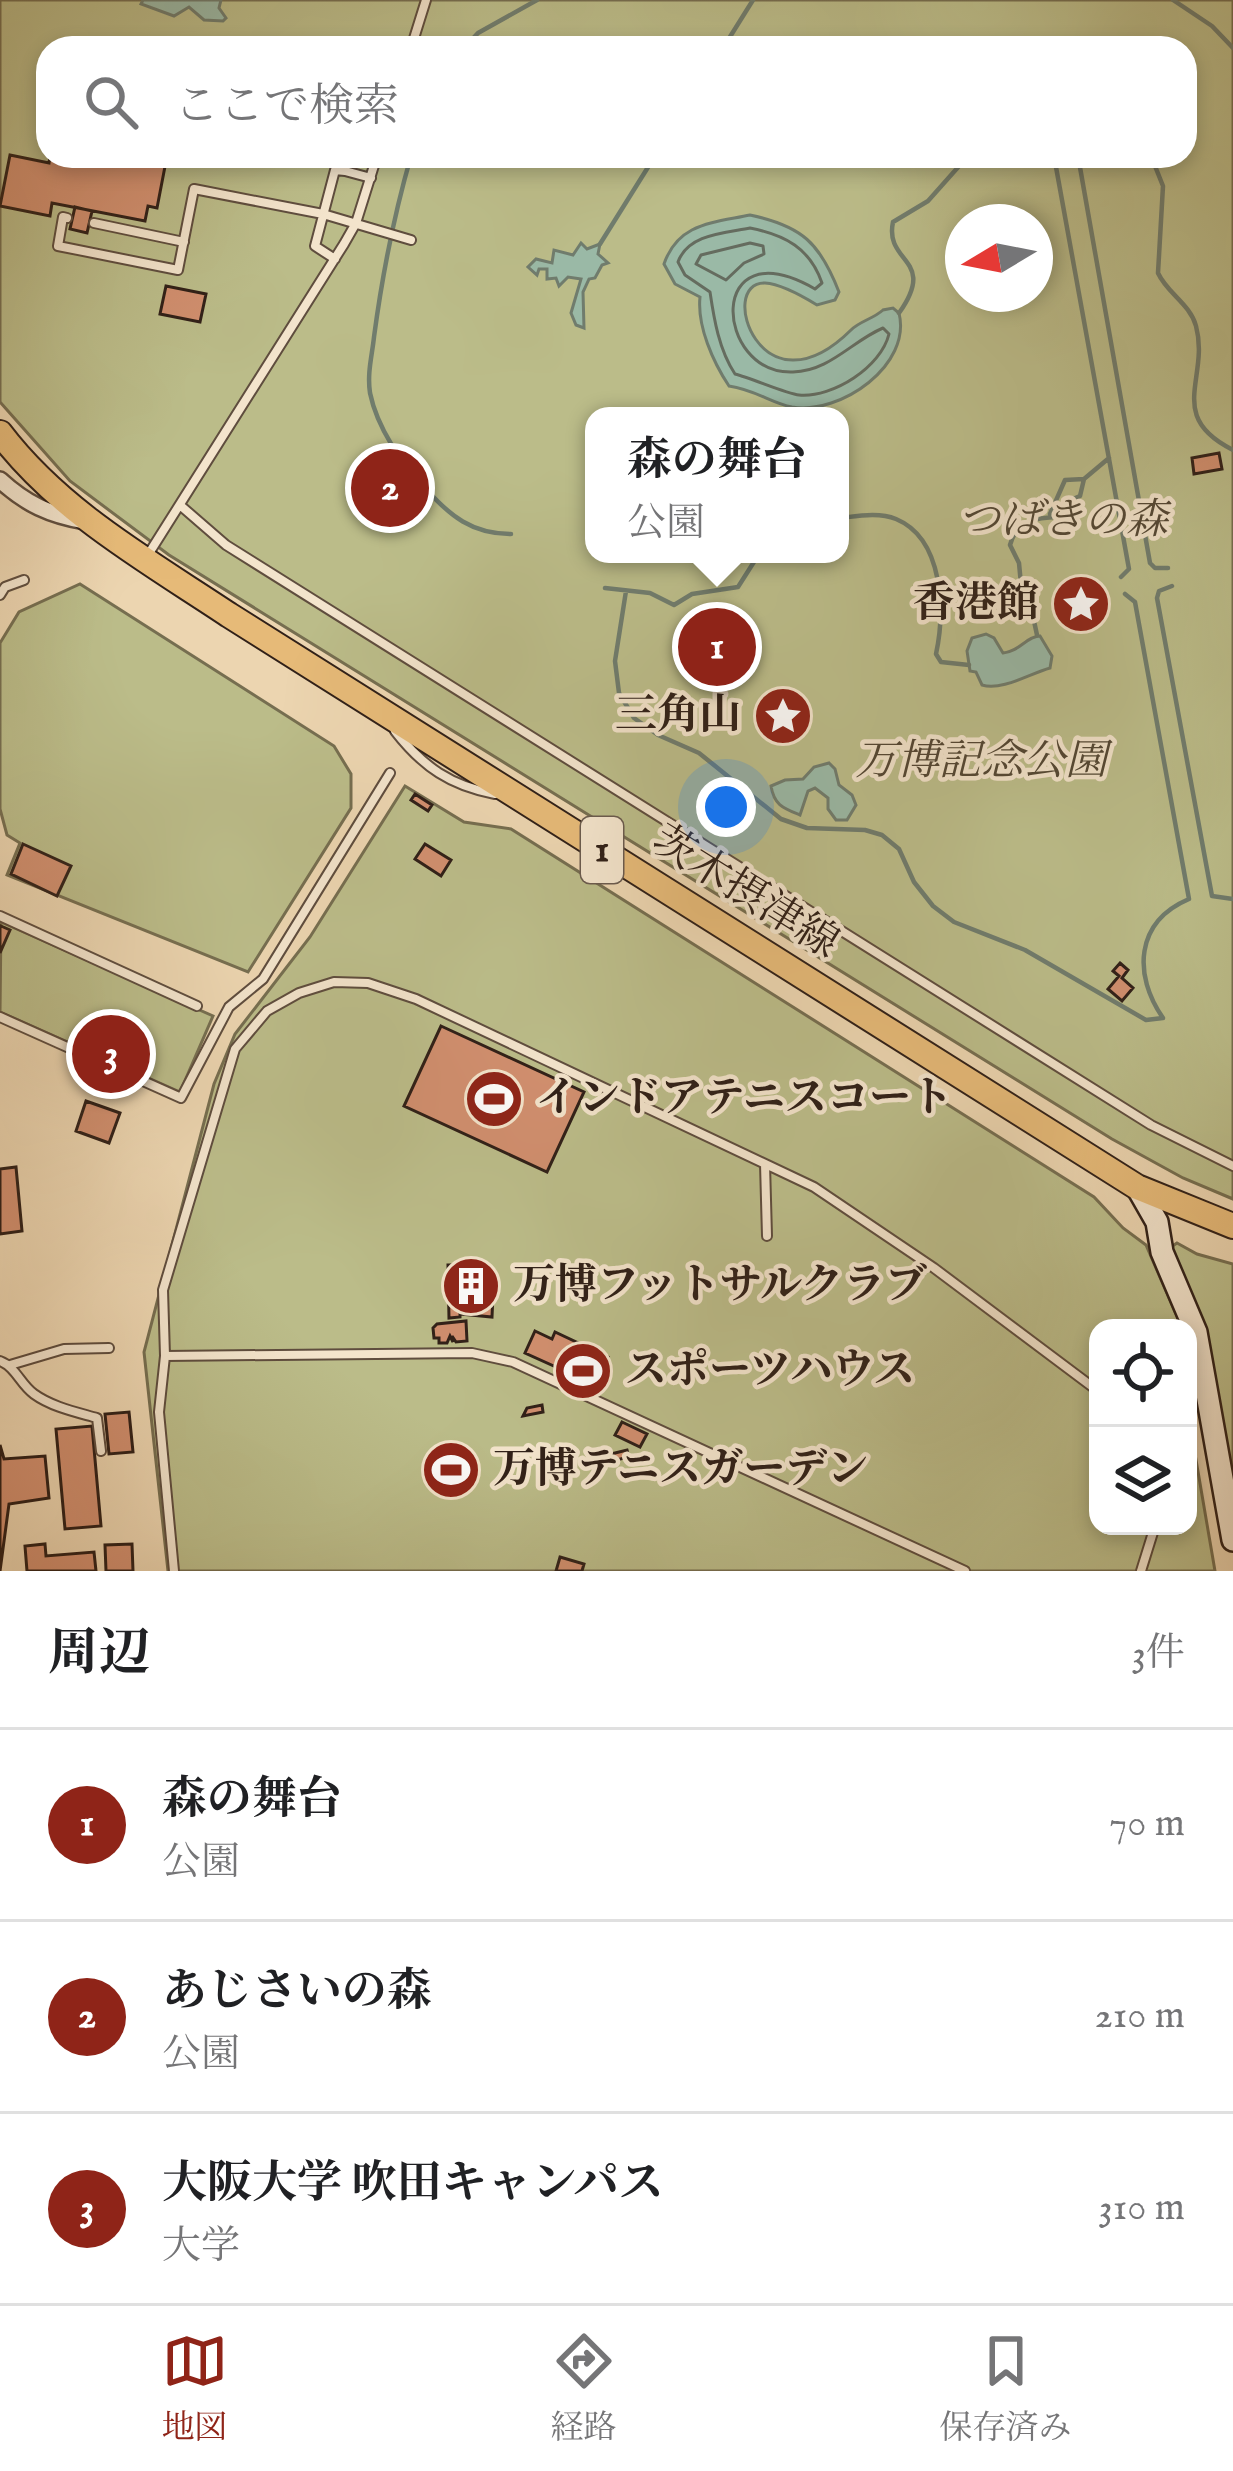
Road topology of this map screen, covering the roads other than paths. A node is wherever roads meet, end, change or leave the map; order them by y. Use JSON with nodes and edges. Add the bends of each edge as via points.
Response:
{"nodes":[{"id":1,"x":426,"y":0,"type":"edge"},
{"id":2,"x":415,"y":36,"type":"edge"},
{"id":3,"x":342,"y":168,"type":"edge"},
{"id":4,"x":348,"y":168,"type":"edge"},
{"id":5,"x":373,"y":168,"type":"edge"},
{"id":6,"x":370,"y":178,"type":"junction"},
{"id":7,"x":323,"y":214,"type":"junction"},
{"id":8,"x":67,"y":218,"type":"dead end"},
{"id":9,"x":94,"y":223,"type":"dead end"},
{"id":10,"x":356,"y":223,"type":"junction"},
{"id":11,"x":411,"y":240,"type":"dead end"},
{"id":12,"x":184,"y":242,"type":"junction"},
{"id":13,"x":335,"y":259,"type":"junction"},
{"id":14,"x":0,"y":433,"type":"edge"},
{"id":15,"x":0,"y":480,"type":"edge"},
{"id":16,"x":181,"y":506,"type":"junction"},
{"id":17,"x":88,"y":522,"type":"junction"},
{"id":18,"x":145,"y":560,"type":"junction"},
{"id":19,"x":24,"y":580,"type":"dead end"},
{"id":20,"x":0,"y":595,"type":"edge"},
{"id":21,"x":390,"y":772,"type":"dead end"},
{"id":22,"x":0,"y":916,"type":"edge"},
{"id":23,"x":197,"y":1006,"type":"dead end"},
{"id":24,"x":0,"y":1017,"type":"edge"},
{"id":25,"x":764,"y":1164,"type":"junction"},
{"id":26,"x":1233,"y":1166,"type":"edge"},
{"id":27,"x":1137,"y":1186,"type":"junction"},
{"id":28,"x":1233,"y":1226,"type":"edge"},
{"id":29,"x":766,"y":1236,"type":"dead end"},
{"id":30,"x":109,"y":1348,"type":"dead end"},
{"id":31,"x":165,"y":1355,"type":"junction"},
{"id":32,"x":5,"y":1363,"type":"edge"},
{"id":33,"x":1089,"y":1384,"type":"edge"},
{"id":34,"x":101,"y":1451,"type":"dead end"},
{"id":35,"x":1152,"y":1535,"type":"edge"},
{"id":36,"x":1233,"y":1540,"type":"edge"},
{"id":37,"x":174,"y":1571,"type":"edge"},
{"id":38,"x":965,"y":1571,"type":"edge"},
{"id":39,"x":1141,"y":1571,"type":"edge"}],
"edges":[{"from":1,"to":2,"type":"lane"},
{"from":3,"to":7,"type":"lane","via":[[334,170]]},
{"from":4,"to":6,"type":"lane"},
{"from":5,"to":6,"type":"lane"},
{"from":6,"to":10,"type":"lane"},
{"from":7,"to":10,"type":"lane"},
{"from":7,"to":12,"type":"lane","via":[[194,189]]},
{"from":7,"to":13,"type":"lane","via":[[315,245]]},
{"from":8,"to":12,"type":"lane","via":[[58,246],[178,270]]},
{"from":9,"to":12,"type":"lane"},
{"from":10,"to":11,"type":"lane"},
{"from":10,"to":13,"type":"lane"},
{"from":13,"to":16,"type":"lane"},
{"from":14,"to":17,"type":"main road","name":"茨木摂津線","number":"1"},
{"from":15,"to":17,"type":"street","via":[[24,502]]},
{"from":16,"to":18,"type":"lane"},
{"from":16,"to":26,"type":"lane","via":[[226,545],[1151,1125]]},
{"from":17,"to":18,"type":"main road","name":"茨木摂津線","number":"1"},
{"from":18,"to":27,"type":"main road","name":"茨木摂津線","number":"1"},
{"from":19,"to":20,"type":"lane"},
{"from":21,"to":24,"type":"lane","via":[[263,979],[230,1007],[181,1097]]},
{"from":22,"to":23,"type":"lane"},
{"from":25,"to":29,"type":"lane"},
{"from":25,"to":31,"type":"lane","via":[[416,999],[368,983],[299,993],[268,1011],[235,1049],[163,1290]]},
{"from":25,"to":33,"type":"lane","via":[[868,1221]]},
{"from":27,"to":28,"type":"main road","name":"茨木摂津線","number":"1"},
{"from":27,"to":36,"type":"main road","via":[[1196,1332]]},
{"from":30,"to":32,"type":"lane","via":[[64,1348]]},
{"from":31,"to":37,"type":"lane","via":[[159,1412]]},
{"from":31,"to":38,"type":"lane","via":[[472,1353],[513,1362]]},
{"from":32,"to":34,"type":"lane","via":[[49,1403],[97,1418]]},
{"from":35,"to":39,"type":"lane"}]}
